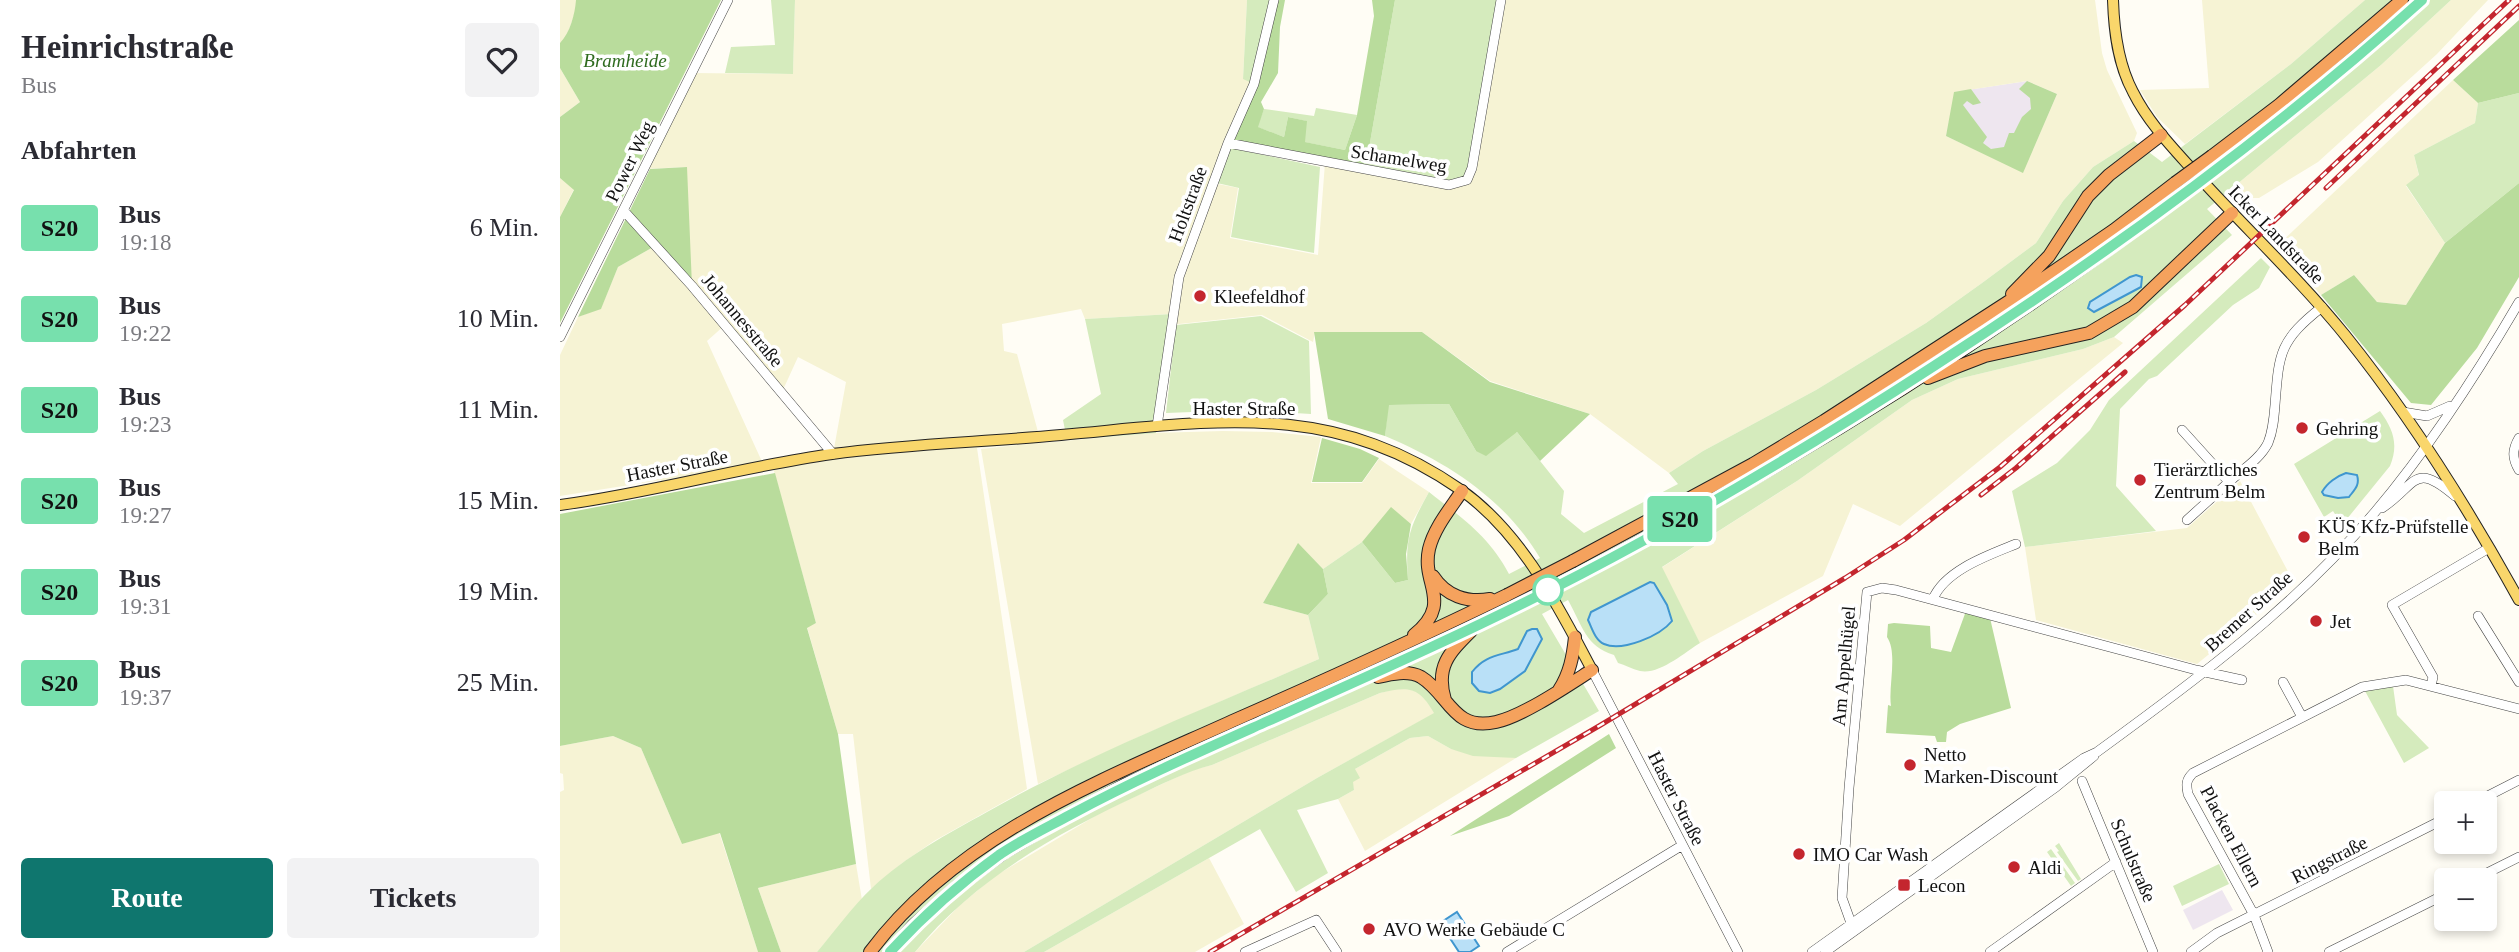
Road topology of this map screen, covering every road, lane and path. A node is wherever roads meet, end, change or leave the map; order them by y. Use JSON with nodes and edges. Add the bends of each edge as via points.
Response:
{"nodes":[{"id":1,"x":729,"y":0,"type":"edge"},
{"id":2,"x":1274,"y":0,"type":"edge"},
{"id":3,"x":1500,"y":0,"type":"edge"},
{"id":4,"x":2113,"y":0,"type":"edge"},
{"id":5,"x":2402,"y":0,"type":"edge"},
{"id":6,"x":2422,"y":0,"type":"edge"},
{"id":7,"x":2161,"y":135,"type":"junction"},
{"id":8,"x":1228,"y":143,"type":"junction"},
{"id":9,"x":2215,"y":162,"type":"junction"},
{"id":10,"x":2180,"y":188,"type":"junction"},
{"id":11,"x":624,"y":211,"type":"junction"},
{"id":12,"x":2232,"y":213,"type":"junction"},
{"id":13,"x":2519,"y":302,"type":"edge"},
{"id":14,"x":2001,"y":307,"type":"junction"},
{"id":15,"x":2322,"y":307,"type":"junction"},
{"id":16,"x":560,"y":337,"type":"edge"},
{"id":17,"x":1892,"y":394,"type":"junction"},
{"id":18,"x":2454,"y":403,"type":"junction"},
{"id":19,"x":2403,"y":412,"type":"junction"},
{"id":20,"x":1157,"y":426,"type":"junction"},
{"id":21,"x":2182,"y":430,"type":"dead end"},
{"id":22,"x":2519,"y":439,"type":"edge"},
{"id":23,"x":2426,"y":445,"type":"junction"},
{"id":24,"x":833,"y":454,"type":"junction"},
{"id":25,"x":2519,"y":470,"type":"edge"},
{"id":26,"x":2229,"y":482,"type":"junction"},
{"id":27,"x":1462,"y":491,"type":"junction"},
{"id":28,"x":2459,"y":499,"type":"junction"},
{"id":29,"x":560,"y":505,"type":"edge"},
{"id":30,"x":2374,"y":513,"type":"junction"},
{"id":31,"x":2188,"y":520,"type":"dead end"},
{"id":32,"x":2016,"y":544,"type":"dead end"},
{"id":33,"x":2489,"y":548,"type":"junction"},
{"id":34,"x":1431,"y":573,"type":"junction"},
{"id":35,"x":1933,"y":599,"type":"junction"},
{"id":36,"x":2519,"y":600,"type":"edge"},
{"id":37,"x":1511,"y":601,"type":"junction"},
{"id":38,"x":2478,"y":616,"type":"dead end"},
{"id":39,"x":1478,"y":625,"type":"junction"},
{"id":40,"x":1575,"y":637,"type":"junction"},
{"id":41,"x":1401,"y":646,"type":"junction"},
{"id":42,"x":1592,"y":670,"type":"junction"},
{"id":43,"x":2206,"y":672,"type":"junction"},
{"id":44,"x":2242,"y":680,"type":"dead end"},
{"id":45,"x":1357,"y":681,"type":"junction"},
{"id":46,"x":2283,"y":682,"type":"dead end"},
{"id":47,"x":2519,"y":682,"type":"edge"},
{"id":48,"x":2431,"y":686,"type":"junction"},
{"id":49,"x":1559,"y":690,"type":"junction"},
{"id":50,"x":1447,"y":704,"type":"junction"},
{"id":51,"x":2519,"y":709,"type":"edge"},
{"id":52,"x":2302,"y":717,"type":"junction"},
{"id":53,"x":2097,"y":752,"type":"junction"},
{"id":54,"x":2519,"y":780,"type":"edge"},
{"id":55,"x":2082,"y":781,"type":"dead end"},
{"id":56,"x":2497,"y":791,"type":"edge"},
{"id":57,"x":2434,"y":824,"type":"edge"},
{"id":58,"x":1681,"y":846,"type":"junction"},
{"id":59,"x":2519,"y":857,"type":"edge"},
{"id":60,"x":2116,"y":862,"type":"junction"},
{"id":61,"x":2497,"y":868,"type":"edge"},
{"id":62,"x":2434,"y":900,"type":"edge"},
{"id":63,"x":2254,"y":915,"type":"junction"},
{"id":64,"x":1851,"y":923,"type":"junction"},
{"id":65,"x":870,"y":952,"type":"edge"},
{"id":66,"x":890,"y":952,"type":"edge"},
{"id":67,"x":1245,"y":952,"type":"edge"},
{"id":68,"x":1338,"y":952,"type":"edge"},
{"id":69,"x":1507,"y":952,"type":"edge"},
{"id":70,"x":1738,"y":952,"type":"edge"},
{"id":71,"x":1812,"y":952,"type":"edge"},
{"id":72,"x":1825,"y":952,"type":"edge"},
{"id":73,"x":1990,"y":952,"type":"edge"},
{"id":74,"x":2154,"y":952,"type":"edge"},
{"id":75,"x":2191,"y":952,"type":"edge"},
{"id":76,"x":2268,"y":952,"type":"edge"},
{"id":77,"x":2329,"y":952,"type":"edge"}],
"edges":[{"from":1,"to":11,"type":"street","name":"Power Weg"},
{"from":2,"to":8,"type":"street","name":"Holtstraße","via":[[1254,84]]},
{"from":3,"to":8,"type":"street","name":"Schamelweg","via":[[1467,180],[1449,185]]},
{"from":4,"to":7,"type":"main road","name":"Icker Landstraße","via":[[2126,76]]},
{"from":5,"to":9,"type":"highway"},
{"from":6,"to":9,"type":"highway","via":[[2286,116]]},
{"from":7,"to":12,"type":"main road","name":"Icker Landstraße"},
{"from":7,"to":14,"type":"highway","via":[[2088,196],[2049,256]]},
{"from":8,"to":20,"type":"street","name":"Holtstraße","via":[[1179,277]]},
{"from":9,"to":10,"type":"highway","bridge":true},
{"from":10,"to":14,"type":"highway"},
{"from":10,"to":17,"type":"highway","via":[[2035,301]]},
{"from":11,"to":16,"type":"street","name":"Power Weg"},
{"from":11,"to":24,"type":"street","name":"Johannesstraße"},
{"from":12,"to":15,"type":"main road","name":"Icker Landstraße"},
{"from":12,"to":17,"type":"highway","via":[[2133,307],[2090,333],[1984,356]]},
{"from":13,"to":18,"type":"street","name":"Bremer Straße"},
{"from":14,"to":37,"type":"highway","bridge":true,"via":[[1753,464],[1573,561]]},
{"from":15,"to":19,"type":"main road","name":"Icker Landstraße"},
{"from":15,"to":26,"type":"street","via":[[2287,339],[2281,353],[2268,443]]},
{"from":17,"to":37,"type":"highway","bridge":true,"via":[[1581,574]]},
{"from":18,"to":19,"type":"street","via":[[2427,416]]},
{"from":18,"to":23,"type":"street","name":"Bremer Straße"},
{"from":19,"to":23,"type":"main road","name":"Icker Landstraße"},
{"from":20,"to":24,"type":"main road","name":"Haster Straße"},
{"from":20,"to":27,"type":"main road","name":"Haster Straße","via":[[1273,422],[1319,428],[1392,451]]},
{"from":21,"to":26,"type":"street"},
{"from":22,"to":25,"type":"street","via":[[2513,460]]},
{"from":23,"to":28,"type":"main road","name":"Icker Landstraße"},
{"from":23,"to":30,"type":"street","name":"Bremer Straße"},
{"from":24,"to":29,"type":"main road","name":"Haster Straße"},
{"from":26,"to":31,"type":"street"},
{"from":27,"to":34,"type":"highway","via":[[1436,530],[1429,549]]},
{"from":27,"to":40,"type":"main road","name":"Haster Straße","via":[[1521,550]]},
{"from":28,"to":30,"type":"street","via":[[2435,480],[2421,477]]},
{"from":28,"to":33,"type":"main road","name":"Icker Landstraße"},
{"from":30,"to":43,"type":"street","name":"Bremer Straße","via":[[2288,600]]},
{"from":32,"to":35,"type":"street","via":[[1976,560],[1941,585]]},
{"from":33,"to":36,"type":"main road","name":"Icker Landstraße"},
{"from":33,"to":48,"type":"street","via":[[2392,605],[2433,677]]},
{"from":34,"to":37,"type":"highway","via":[[1437,583],[1461,598]]},
{"from":34,"to":41,"type":"highway","via":[[1431,617]]},
{"from":35,"to":43,"type":"street","name":"Am Appelhügel"},
{"from":35,"to":64,"type":"street","name":"Am Appelhügel","via":[[1889,589],[1867,592],[1842,898]]},
{"from":37,"to":39,"type":"highway"},
{"from":37,"to":41,"type":"highway"},
{"from":38,"to":47,"type":"street"},
{"from":39,"to":45,"type":"highway"},
{"from":39,"to":50,"type":"highway","via":[[1444,663],[1442,690]]},
{"from":40,"to":42,"type":"main road","name":"Haster Straße"},
{"from":40,"to":49,"type":"highway","via":[[1571,664]]},
{"from":41,"to":65,"type":"highway","via":[[1117,772],[994,839],[939,881]]},
{"from":42,"to":49,"type":"highway"},
{"from":42,"to":58,"type":"street","name":"Haster Straße"},
{"from":43,"to":44,"type":"street"},
{"from":43,"to":53,"type":"street","name":"Bremer Straße"},
{"from":45,"to":50,"type":"highway","via":[[1401,673],[1419,676]]},
{"from":45,"to":66,"type":"highway","via":[[1125,785],[1003,853],[957,887]]},
{"from":46,"to":52,"type":"street"},
{"from":48,"to":51,"type":"street","name":"Placken Ellern"},
{"from":48,"to":52,"type":"street","name":"Placken Ellern","via":[[2406,680],[2361,687]]},
{"from":49,"to":50,"type":"highway","via":[[1496,722],[1465,720]]},
{"from":52,"to":63,"type":"street","name":"Placken Ellern","via":[[2193,773],[2186,785]]},
{"from":53,"to":64,"type":"street","name":"Bremer Straße"},
{"from":53,"to":72,"type":"street","name":"Bremer Straße","via":[[2088,763]]},
{"from":54,"to":56,"type":"street"},
{"from":55,"to":60,"type":"street","name":"Schulstraße"},
{"from":57,"to":63,"type":"street","name":"Ringstraße"},
{"from":58,"to":69,"type":"street"},
{"from":58,"to":70,"type":"street","name":"Haster Straße"},
{"from":59,"to":61,"type":"street"},
{"from":60,"to":73,"type":"street"},
{"from":60,"to":74,"type":"street","name":"Schulstraße"},
{"from":62,"to":77,"type":"street"},
{"from":63,"to":75,"type":"street","name":"Ringstraße"},
{"from":63,"to":76,"type":"street","name":"Placken Ellern"},
{"from":64,"to":71,"type":"street","name":"Bremer Straße"},
{"from":67,"to":68,"type":"street","via":[[1316,920]]}]}
